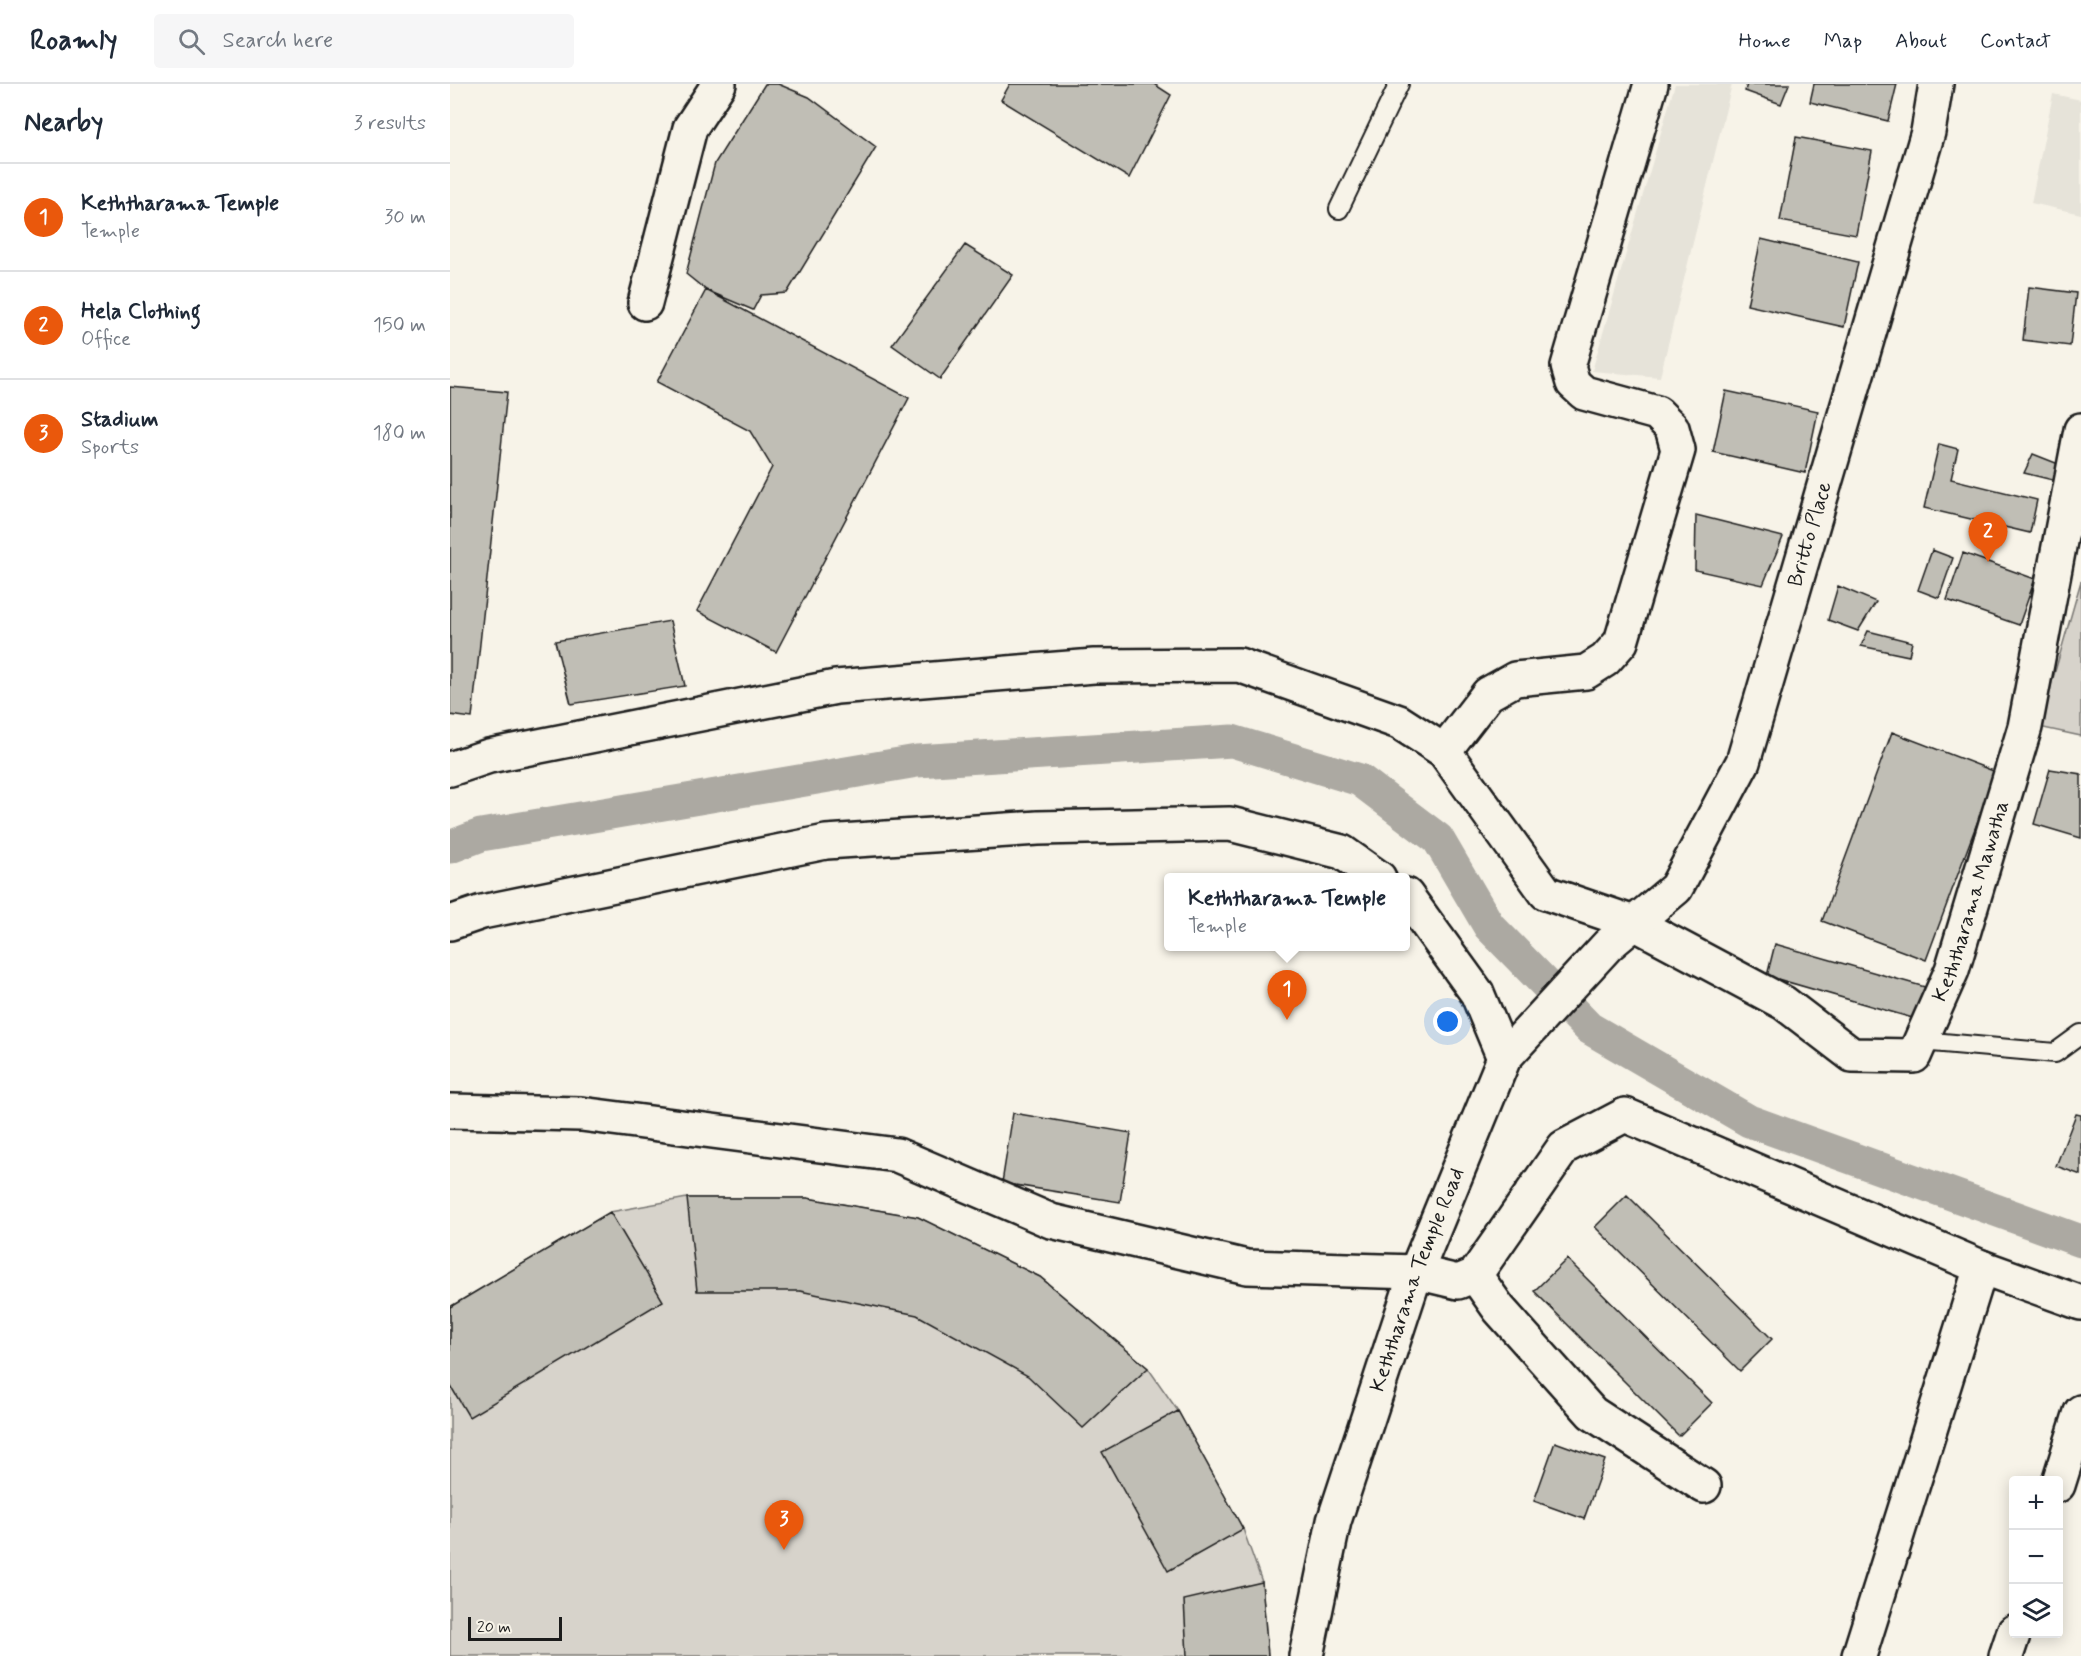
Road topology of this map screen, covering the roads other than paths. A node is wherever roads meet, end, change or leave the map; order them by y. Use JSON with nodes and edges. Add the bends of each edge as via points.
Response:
{"nodes":[{"id":1,"x":718,"y":84,"type":"edge"},
{"id":2,"x":1399,"y":84,"type":"edge"},
{"id":3,"x":1651,"y":84,"type":"edge"},
{"id":4,"x":1936,"y":84,"type":"edge"},
{"id":5,"x":1339,"y":209,"type":"dead end"},
{"id":6,"x":645,"y":303,"type":"dead end"},
{"id":7,"x":2081,"y":430,"type":"edge"},
{"id":8,"x":1444,"y":751,"type":"junction"},
{"id":9,"x":450,"y":769,"type":"edge"},
{"id":10,"x":1372,"y":873,"type":"edge"},
{"id":11,"x":1410,"y":901,"type":"edge"},
{"id":12,"x":450,"y":923,"type":"edge"},
{"id":13,"x":1634,"y":923,"type":"junction"},
{"id":14,"x":1608,"y":945,"type":"joint"},
{"id":15,"x":2081,"y":1034,"type":"edge"},
{"id":16,"x":1921,"y":1041,"type":"junction"},
{"id":17,"x":1504,"y":1058,"type":"junction"},
{"id":18,"x":450,"y":1111,"type":"edge"},
{"id":19,"x":1981,"y":1268,"type":"junction"},
{"id":20,"x":1416,"y":1272,"type":"junction"},
{"id":21,"x":1475,"y":1275,"type":"junction"},
{"id":22,"x":2081,"y":1303,"type":"edge"},
{"id":23,"x":2081,"y":1412,"type":"edge"},
{"id":24,"x":2061,"y":1476,"type":"edge"},
{"id":25,"x":1704,"y":1486,"type":"dead end"},
{"id":26,"x":2011,"y":1638,"type":"edge"},
{"id":27,"x":1306,"y":1656,"type":"edge"},
{"id":28,"x":1858,"y":1656,"type":"edge"},
{"id":29,"x":2006,"y":1656,"type":"edge"}],
"edges":[{"from":1,"to":6,"type":"street","via":[[690,128]]},
{"from":2,"to":5,"type":"lane"},
{"from":3,"to":8,"type":"street","via":[[1569,366],[1573,383],[1584,393],[1657,413],[1672,428],[1678,450],[1621,642],[1605,660],[1586,672],[1515,679],[1488,694]]},
{"from":4,"to":13,"type":"street","name":"Britto Place","via":[[1928,132],[1743,762],[1676,888]]},
{"from":7,"to":16,"type":"street","name":"Keththarama Mawatha","via":[[2025,727],[1952,970]]},
{"from":8,"to":9,"type":"street","via":[[1399,722],[1239,664],[1094,666],[836,687],[489,756]]},
{"from":8,"to":13,"type":"street","via":[[1546,893]]},
{"from":10,"to":12,"type":"street","via":[[1342,852],[1230,824],[1038,828],[826,842],[482,912]]},
{"from":11,"to":17,"type":"street","via":[[1477,993]]},
{"from":13,"to":14,"type":"street","name":"Britto Place"},
{"from":13,"to":16,"type":"street","via":[[1784,1004],[1852,1055],[1914,1056]]},
{"from":14,"to":17,"type":"street","name":"Keththarama Temple Road"},
{"from":15,"to":16,"type":"lane","via":[[2055,1053]]},
{"from":17,"to":20,"type":"street","name":"Keththarama Temple Road"},
{"from":18,"to":20,"type":"street","via":[[581,1114],[897,1155],[1051,1221],[1247,1267]]},
{"from":19,"to":21,"type":"street","via":[[1625,1115],[1564,1147]]},
{"from":19,"to":22,"type":"street"},
{"from":19,"to":28,"type":"street"},
{"from":20,"to":21,"type":"street","via":[[1458,1282]]},
{"from":20,"to":27,"type":"street","name":"Keththarama Temple Road","via":[[1334,1521]]},
{"from":21,"to":25,"type":"street","via":[[1499,1309],[1592,1413]]},
{"from":23,"to":24,"type":"street"},
{"from":26,"to":29,"type":"street"}]}
